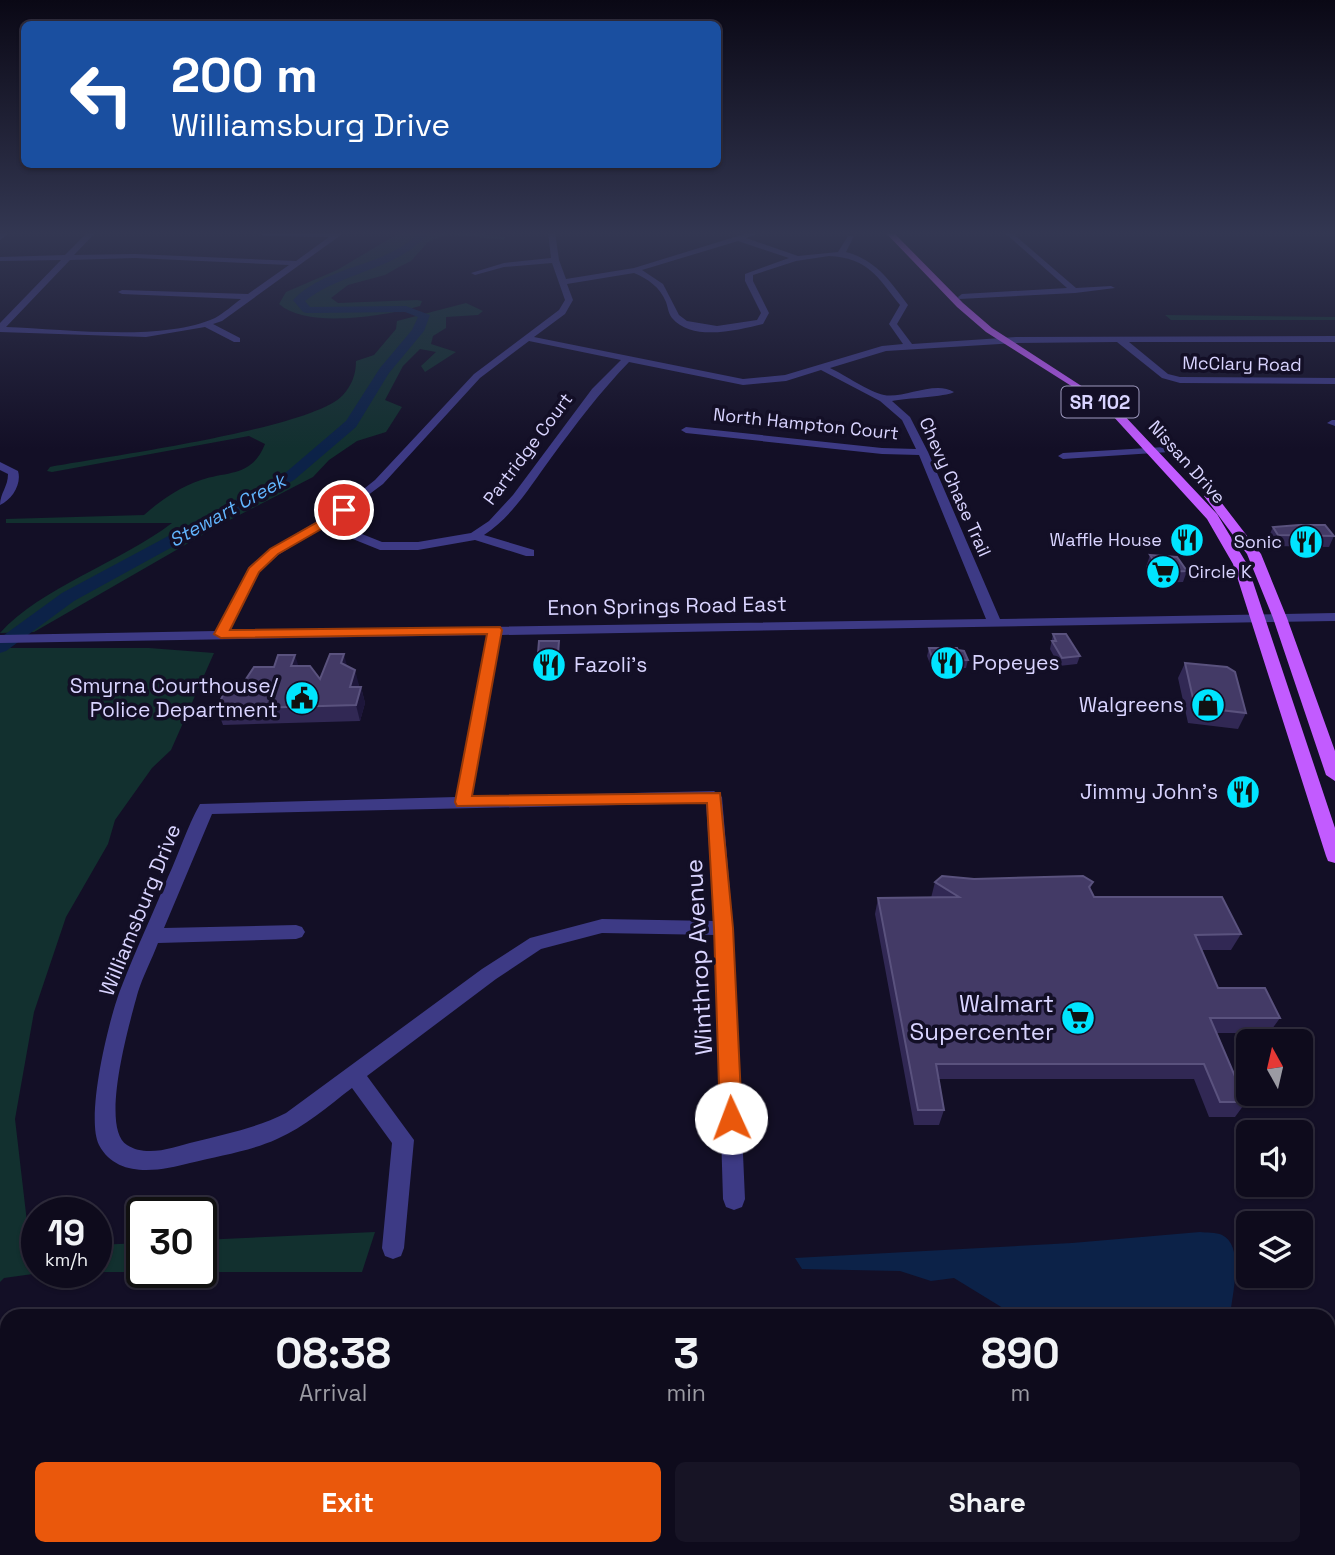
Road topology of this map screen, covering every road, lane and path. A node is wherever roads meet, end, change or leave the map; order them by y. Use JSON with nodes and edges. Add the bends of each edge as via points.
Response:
{"nodes":[{"id":1,"x":22,"y":305,"type":"edge"},
{"id":2,"x":239,"y":305,"type":"edge"},
{"id":3,"x":566,"y":305,"type":"edge"},
{"id":4,"x":670,"y":305,"type":"edge"},
{"id":5,"x":761,"y":305,"type":"edge"},
{"id":6,"x":904,"y":305,"type":"edge"},
{"id":7,"x":960,"y":305,"type":"edge"},
{"id":8,"x":970,"y":305,"type":"edge"},
{"id":9,"x":206,"y":324,"type":"junction"},
{"id":10,"x":0,"y":328,"type":"edge"},
{"id":11,"x":526,"y":338,"type":"junction"},
{"id":12,"x":1335,"y":339,"type":"edge"},
{"id":13,"x":237,"y":340,"type":"dead end"},
{"id":14,"x":1011,"y":340,"type":"junction"},
{"id":15,"x":1120,"y":340,"type":"junction"},
{"id":16,"x":910,"y":347,"type":"junction"},
{"id":17,"x":628,"y":358,"type":"junction"},
{"id":18,"x":822,"y":367,"type":"junction"},
{"id":19,"x":1335,"y":381,"type":"edge"},
{"id":20,"x":950,"y":393,"type":"dead end"},
{"id":21,"x":884,"y":399,"type":"junction"},
{"id":22,"x":686,"y":430,"type":"dead end"},
{"id":23,"x":1158,"y":450,"type":"junction"},
{"id":24,"x":923,"y":452,"type":"junction"},
{"id":25,"x":1063,"y":456,"type":"dead end"},
{"id":26,"x":0,"y":465,"type":"edge"},
{"id":27,"x":0,"y":502,"type":"edge"},
{"id":28,"x":323,"y":523,"type":"junction"},
{"id":29,"x":475,"y":536,"type":"junction"},
{"id":30,"x":530,"y":553,"type":"dead end"},
{"id":31,"x":1335,"y":617,"type":"edge"},
{"id":32,"x":1258,"y":618,"type":"junction"},
{"id":33,"x":1280,"y":618,"type":"junction"},
{"id":34,"x":994,"y":621,"type":"junction"},
{"id":35,"x":495,"y":630,"type":"junction"},
{"id":36,"x":221,"y":634,"type":"junction"},
{"id":37,"x":0,"y":639,"type":"edge"},
{"id":38,"x":1335,"y":775,"type":"edge"},
{"id":39,"x":714,"y":797,"type":"joint"},
{"id":40,"x":463,"y":802,"type":"junction"},
{"id":41,"x":1335,"y":856,"type":"edge"},
{"id":42,"x":724,"y":928,"type":"junction"},
{"id":43,"x":296,"y":932,"type":"dead end"},
{"id":44,"x":150,"y":936,"type":"junction"},
{"id":45,"x":354,"y":1075,"type":"junction"},
{"id":46,"x":734,"y":1199,"type":"dead end"},
{"id":47,"x":393,"y":1248,"type":"dead end"}],
"edges":[{"from":1,"to":10,"type":"street"},
{"from":2,"to":9,"type":"street"},
{"from":3,"to":11,"type":"street"},
{"from":4,"to":5,"type":"street","via":[[676,317],[701,327],[729,329],[760,321],[765,313]]},
{"from":6,"to":16,"type":"street","via":[[893,324]]},
{"from":7,"to":14,"type":"main road","name":"Nissan Drive","number":"SR 102","via":[[989,330]]},
{"from":8,"to":14,"type":"main road","name":"Nissan Drive","number":"SR 102"},
{"from":9,"to":10,"type":"street","via":[[145,334]]},
{"from":9,"to":13,"type":"street"},
{"from":11,"to":17,"type":"street"},
{"from":11,"to":28,"type":"street","via":[[477,376],[379,482]]},
{"from":12,"to":15,"type":"street"},
{"from":14,"to":15,"type":"street"},
{"from":14,"to":16,"type":"street"},
{"from":14,"to":23,"type":"main road","name":"Nissan Drive","number":"SR 102","via":[[1116,413]]},
{"from":15,"to":19,"type":"street","name":"McClary Road","via":[[1170,378]]},
{"from":16,"to":18,"type":"street","via":[[885,348]]},
{"from":17,"to":18,"type":"street","via":[[743,382],[786,378]]},
{"from":17,"to":29,"type":"street","name":"Partridge Court","via":[[595,391],[509,506]]},
{"from":18,"to":21,"type":"street","name":"Chevy Chase Trail"},
{"from":20,"to":21,"type":"street"},
{"from":21,"to":24,"type":"street","name":"Chevy Chase Trail","via":[[906,419]]},
{"from":22,"to":24,"type":"street","name":"North Hampton Court","via":[[882,452]]},
{"from":23,"to":25,"type":"street"},
{"from":23,"to":32,"type":"main road","name":"Nissan Drive","number":"SR 102","via":[[1212,517],[1240,564]]},
{"from":23,"to":33,"type":"main road","name":"Nissan Drive","number":"SR 102","via":[[1208,495],[1245,541]]},
{"from":24,"to":34,"type":"street","name":"Chevy Chase Trail"},
{"from":26,"to":27,"type":"street","via":[[14,473],[14,479]]},
{"from":28,"to":29,"type":"street","name":"Partridge Court","via":[[380,545],[418,546]]},
{"from":28,"to":36,"type":"street","via":[[253,570]]},
{"from":29,"to":30,"type":"street"},
{"from":31,"to":33,"type":"street","name":"Enon Springs Road East"},
{"from":32,"to":33,"type":"street","name":"Enon Springs Road East"},
{"from":32,"to":34,"type":"street","name":"Enon Springs Road East"},
{"from":32,"to":41,"type":"main road","name":"Nissan Drive","number":"SR 102"},
{"from":33,"to":38,"type":"main road","name":"Nissan Drive","number":"SR 102"},
{"from":34,"to":35,"type":"street","name":"Enon Springs Road East"},
{"from":35,"to":36,"type":"street","name":"Enon Springs Road East"},
{"from":35,"to":40,"type":"street"},
{"from":36,"to":37,"type":"street","name":"Enon Springs Road East"},
{"from":39,"to":40,"type":"street","name":"Williamsburg Drive"},
{"from":39,"to":42,"type":"street","name":"Winthrop Avenue"},
{"from":40,"to":44,"type":"street","name":"Williamsburg Drive","via":[[206,808]]},
{"from":42,"to":45,"type":"street","name":"Williamsburg Drive","via":[[602,926],[536,943]]},
{"from":42,"to":46,"type":"street","name":"Winthrop Avenue"},
{"from":43,"to":44,"type":"street"},
{"from":44,"to":45,"type":"street","name":"Williamsburg Drive","via":[[129,991],[106,1090],[104,1121],[108,1140],[118,1152],[136,1160],[159,1161],[271,1132]]},
{"from":45,"to":47,"type":"street","via":[[403,1140]]}]}
